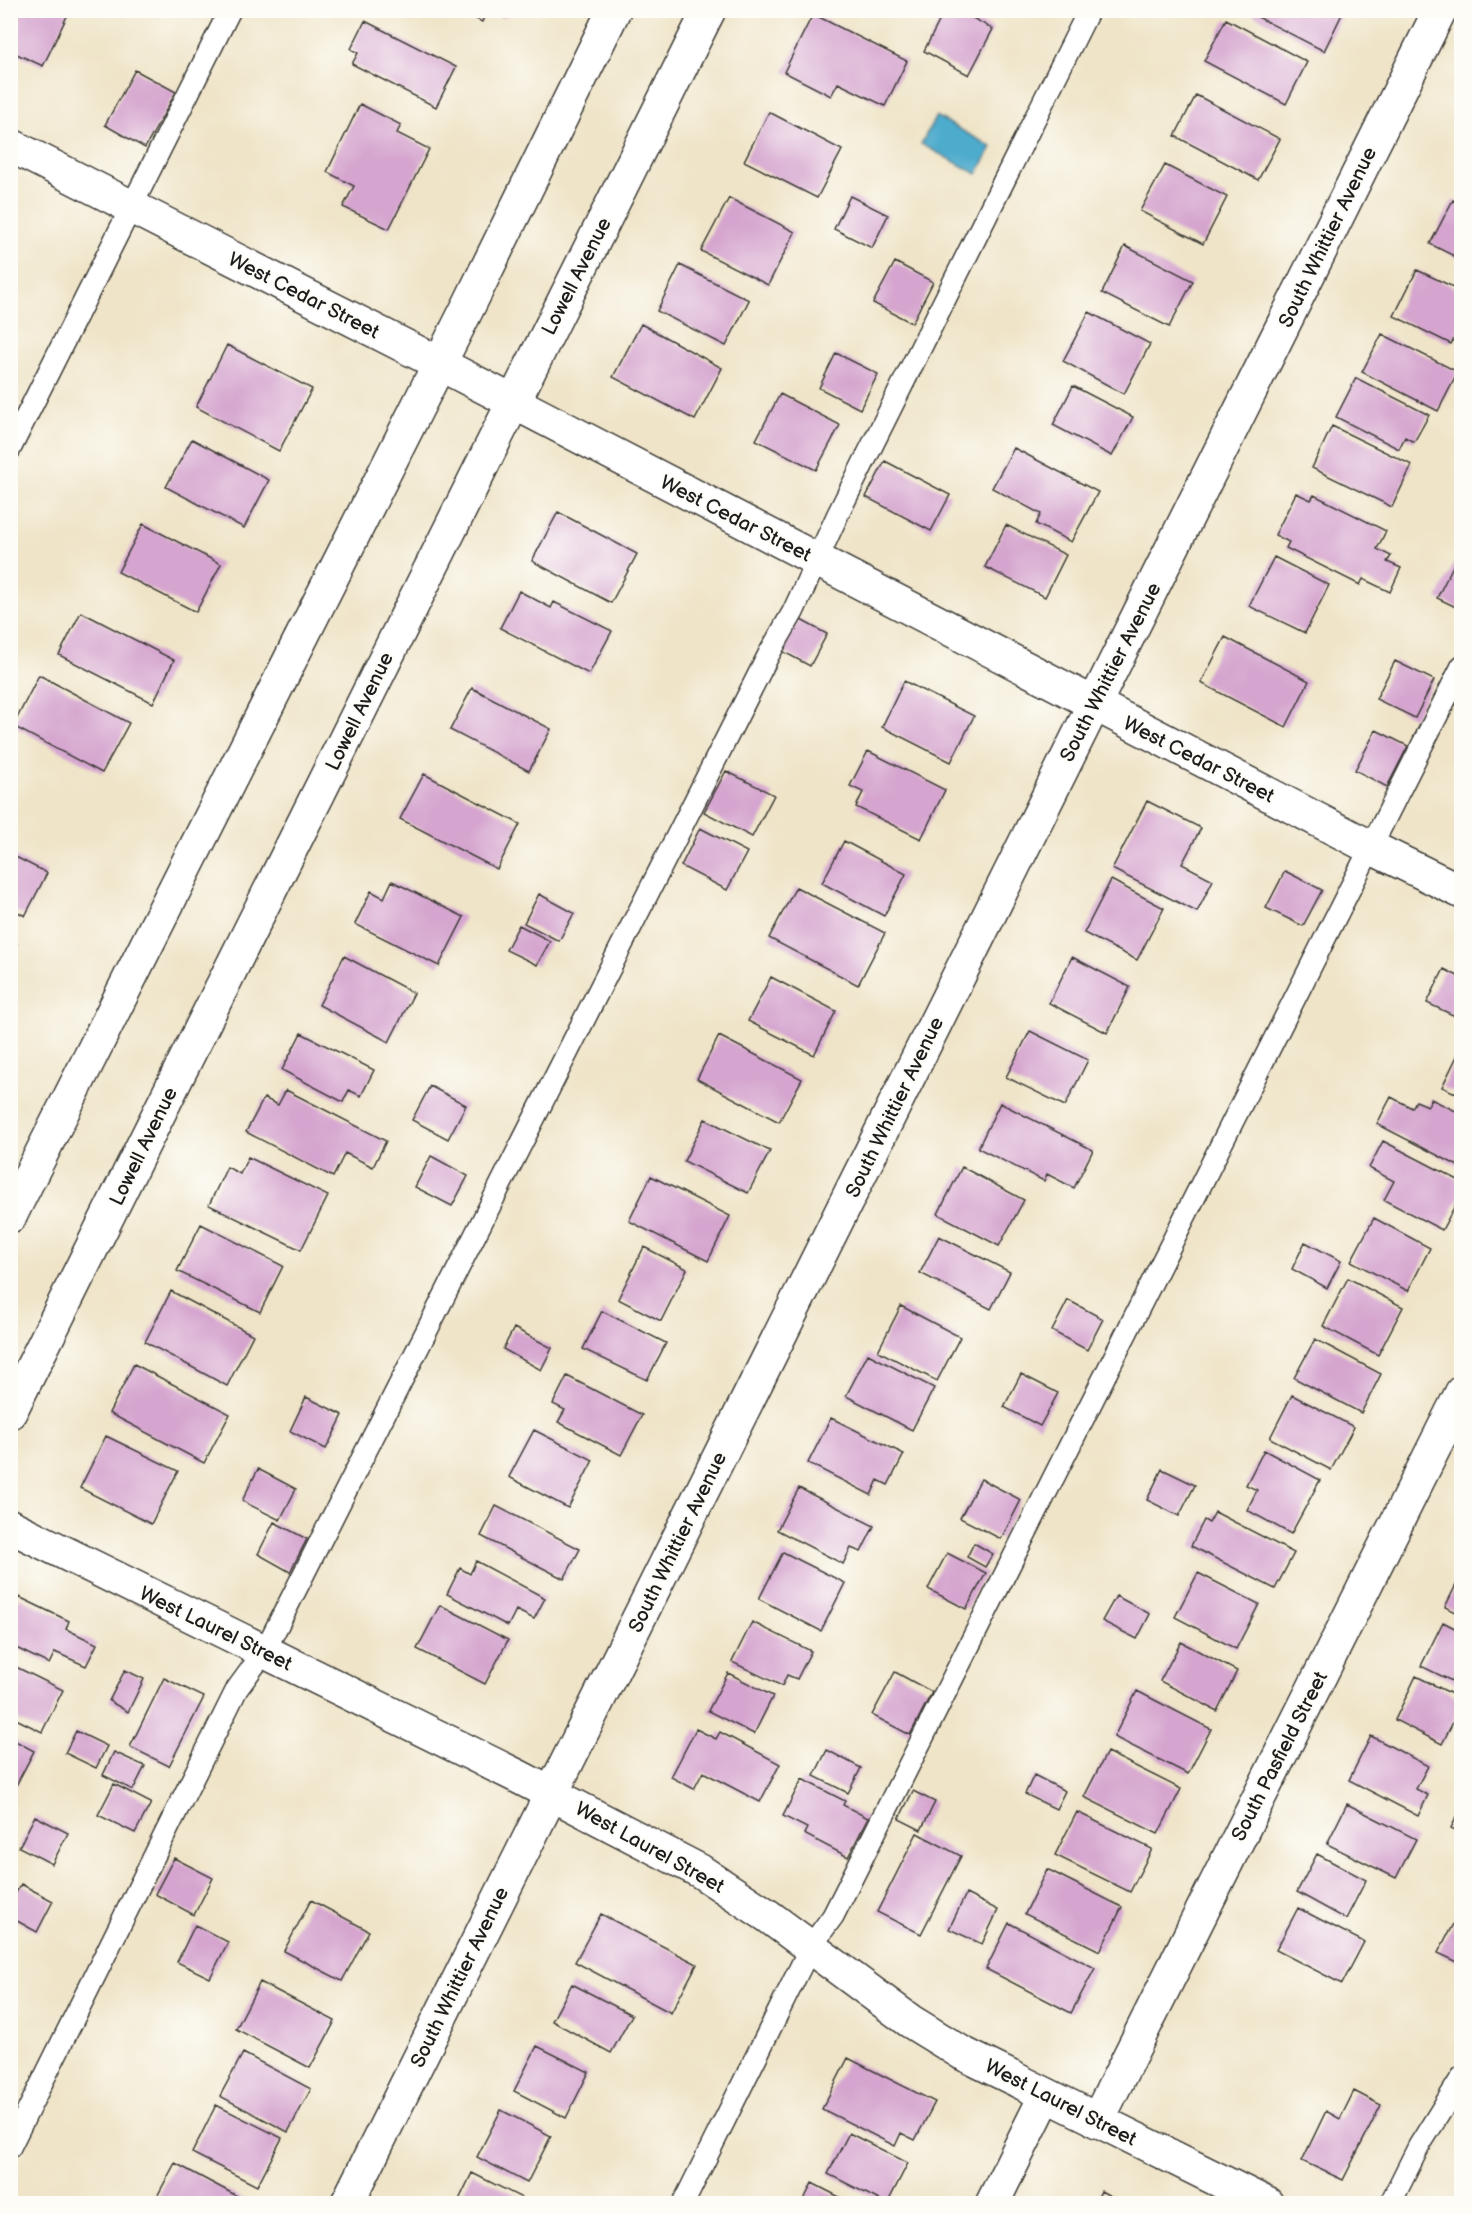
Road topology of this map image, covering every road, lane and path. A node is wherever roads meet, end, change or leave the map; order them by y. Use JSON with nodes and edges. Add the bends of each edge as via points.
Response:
{"nodes":[{"id":1,"x":230,"y":10,"type":"edge"},
{"id":2,"x":614,"y":10,"type":"edge"},
{"id":3,"x":709,"y":10,"type":"edge"},
{"id":4,"x":1089,"y":10,"type":"edge"},
{"id":5,"x":1440,"y":10,"type":"edge"},
{"id":6,"x":10,"y":145,"type":"edge"},
{"id":7,"x":132,"y":207,"type":"junction"},
{"id":8,"x":440,"y":364,"type":"junction"},
{"id":9,"x":513,"y":403,"type":"junction"},
{"id":10,"x":10,"y":449,"type":"edge"},
{"id":11,"x":818,"y":560,"type":"junction"},
{"id":12,"x":1461,"y":666,"type":"edge"},
{"id":13,"x":1094,"y":704,"type":"junction"},
{"id":14,"x":1370,"y":847,"type":"junction"},
{"id":15,"x":1461,"y":892,"type":"edge"},
{"id":16,"x":10,"y":1216,"type":"edge"},
{"id":17,"x":1461,"y":1392,"type":"edge"},
{"id":18,"x":10,"y":1412,"type":"edge"},
{"id":19,"x":10,"y":1526,"type":"edge"},
{"id":20,"x":264,"y":1652,"type":"junction"},
{"id":21,"x":551,"y":1794,"type":"junction"},
{"id":22,"x":811,"y":1946,"type":"junction"},
{"id":23,"x":1461,"y":2078,"type":"edge"},
{"id":24,"x":1046,"y":2095,"type":"junction"},
{"id":25,"x":1097,"y":2121,"type":"junction"},
{"id":26,"x":10,"y":2147,"type":"edge"},
{"id":27,"x":347,"y":2204,"type":"edge"},
{"id":28,"x":683,"y":2204,"type":"edge"},
{"id":29,"x":992,"y":2204,"type":"edge"},
{"id":30,"x":1267,"y":2204,"type":"edge"},
{"id":31,"x":1390,"y":2204,"type":"edge"}],
"edges":[{"from":1,"to":7,"type":"lane"},
{"from":2,"to":8,"type":"street"},
{"from":3,"to":9,"type":"street","name":"Lowell Avenue"},
{"from":4,"to":11,"type":"lane"},
{"from":5,"to":13,"type":"street","name":"South Whittier Avenue"},
{"from":6,"to":7,"type":"street","name":"West Cedar Street"},
{"from":7,"to":8,"type":"street","name":"West Cedar Street"},
{"from":7,"to":10,"type":"lane"},
{"from":8,"to":9,"type":"street","name":"West Cedar Street"},
{"from":8,"to":16,"type":"street"},
{"from":9,"to":11,"type":"street","name":"West Cedar Street"},
{"from":9,"to":18,"type":"street","name":"Lowell Avenue"},
{"from":11,"to":13,"type":"street","name":"West Cedar Street"},
{"from":11,"to":20,"type":"lane"},
{"from":12,"to":14,"type":"lane"},
{"from":13,"to":14,"type":"street","name":"West Cedar Street"},
{"from":13,"to":21,"type":"street","name":"South Whittier Avenue"},
{"from":14,"to":15,"type":"street","name":"West Cedar Street"},
{"from":14,"to":22,"type":"lane","via":[[833,1916]]},
{"from":17,"to":25,"type":"street","name":"South Pasfield Street"},
{"from":19,"to":20,"type":"street","name":"West Laurel Street"},
{"from":20,"to":21,"type":"street","name":"West Laurel Street"},
{"from":20,"to":26,"type":"lane","via":[[237,1689]]},
{"from":21,"to":22,"type":"street","name":"West Laurel Street","via":[[700,1871]]},
{"from":21,"to":27,"type":"street","name":"South Whittier Avenue"},
{"from":22,"to":24,"type":"street","name":"West Laurel Street","via":[[909,2021]]},
{"from":22,"to":28,"type":"lane"},
{"from":23,"to":31,"type":"lane","via":[[1419,2146]]},
{"from":24,"to":25,"type":"street","name":"West Laurel Street"},
{"from":24,"to":29,"type":"street"},
{"from":25,"to":30,"type":"street","name":"West Laurel Street"}]}
